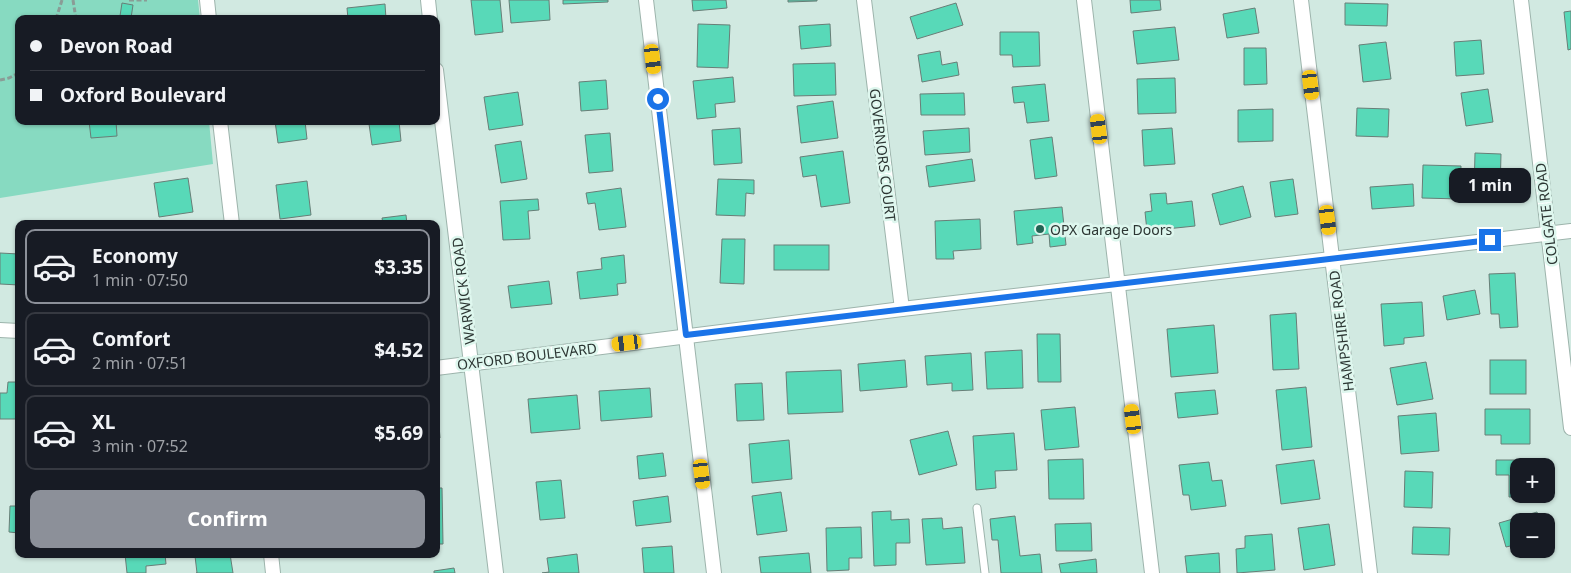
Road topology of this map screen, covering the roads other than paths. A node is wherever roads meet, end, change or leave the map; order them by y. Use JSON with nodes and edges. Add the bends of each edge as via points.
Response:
{"nodes":[{"id":1,"x":207,"y":0,"type":"edge"},
{"id":2,"x":428,"y":0,"type":"edge"},
{"id":3,"x":646,"y":0,"type":"edge"},
{"id":4,"x":864,"y":0,"type":"edge"},
{"id":5,"x":1084,"y":0,"type":"edge"},
{"id":6,"x":1301,"y":0,"type":"edge"},
{"id":7,"x":1521,"y":0,"type":"edge"},
{"id":8,"x":209,"y":15,"type":"edge"},
{"id":9,"x":430,"y":15,"type":"edge"},
{"id":10,"x":440,"y":103,"type":"edge"},
{"id":11,"x":220,"y":125,"type":"edge"},
{"id":12,"x":232,"y":220,"type":"edge"},
{"id":13,"x":1571,"y":231,"type":"edge"},
{"id":14,"x":1549,"y":233,"type":"junction"},
{"id":15,"x":1332,"y":258,"type":"junction"},
{"id":16,"x":1117,"y":284,"type":"junction"},
{"id":17,"x":902,"y":309,"type":"junction"},
{"id":18,"x":0,"y":330,"type":"edge"},
{"id":19,"x":15,"y":331,"type":"edge"},
{"id":20,"x":686,"y":335,"type":"junction"},
{"id":21,"x":471,"y":363,"type":"junction"},
{"id":22,"x":440,"y":367,"type":"edge"},
{"id":23,"x":1571,"y":428,"type":"edge"},
{"id":24,"x":977,"y":508,"type":"dead end"},
{"id":25,"x":271,"y":558,"type":"edge"},
{"id":26,"x":273,"y":573,"type":"edge"},
{"id":27,"x":496,"y":573,"type":"edge"},
{"id":28,"x":714,"y":573,"type":"edge"},
{"id":29,"x":985,"y":573,"type":"edge"},
{"id":30,"x":1152,"y":573,"type":"edge"},
{"id":31,"x":1370,"y":573,"type":"edge"}],
"edges":[{"from":1,"to":8,"type":"street"},
{"from":2,"to":9,"type":"street"},
{"from":3,"to":20,"type":"street"},
{"from":4,"to":17,"type":"street","name":"GOVERNORS COURT"},
{"from":5,"to":16,"type":"street"},
{"from":6,"to":15,"type":"street","name":"HAMPSHIRE ROAD"},
{"from":7,"to":14,"type":"street","name":"COLGATE ROAD"},
{"from":10,"to":21,"type":"street","name":"WARWICK ROAD"},
{"from":11,"to":12,"type":"street"},
{"from":13,"to":14,"type":"street","name":"OXFORD BOULEVARD"},
{"from":14,"to":15,"type":"street","name":"OXFORD BOULEVARD"},
{"from":14,"to":23,"type":"street","name":"COLGATE ROAD"},
{"from":15,"to":16,"type":"street","name":"OXFORD BOULEVARD"},
{"from":15,"to":31,"type":"street","name":"HAMPSHIRE ROAD"},
{"from":16,"to":17,"type":"street","name":"OXFORD BOULEVARD"},
{"from":16,"to":30,"type":"street"},
{"from":17,"to":20,"type":"street","name":"OXFORD BOULEVARD"},
{"from":18,"to":19,"type":"street"},
{"from":20,"to":21,"type":"street","name":"OXFORD BOULEVARD"},
{"from":20,"to":28,"type":"street"},
{"from":21,"to":22,"type":"street","name":"OXFORD BOULEVARD"},
{"from":21,"to":27,"type":"street","name":"WARWICK ROAD"},
{"from":24,"to":29,"type":"lane"},
{"from":25,"to":26,"type":"street"}]}
